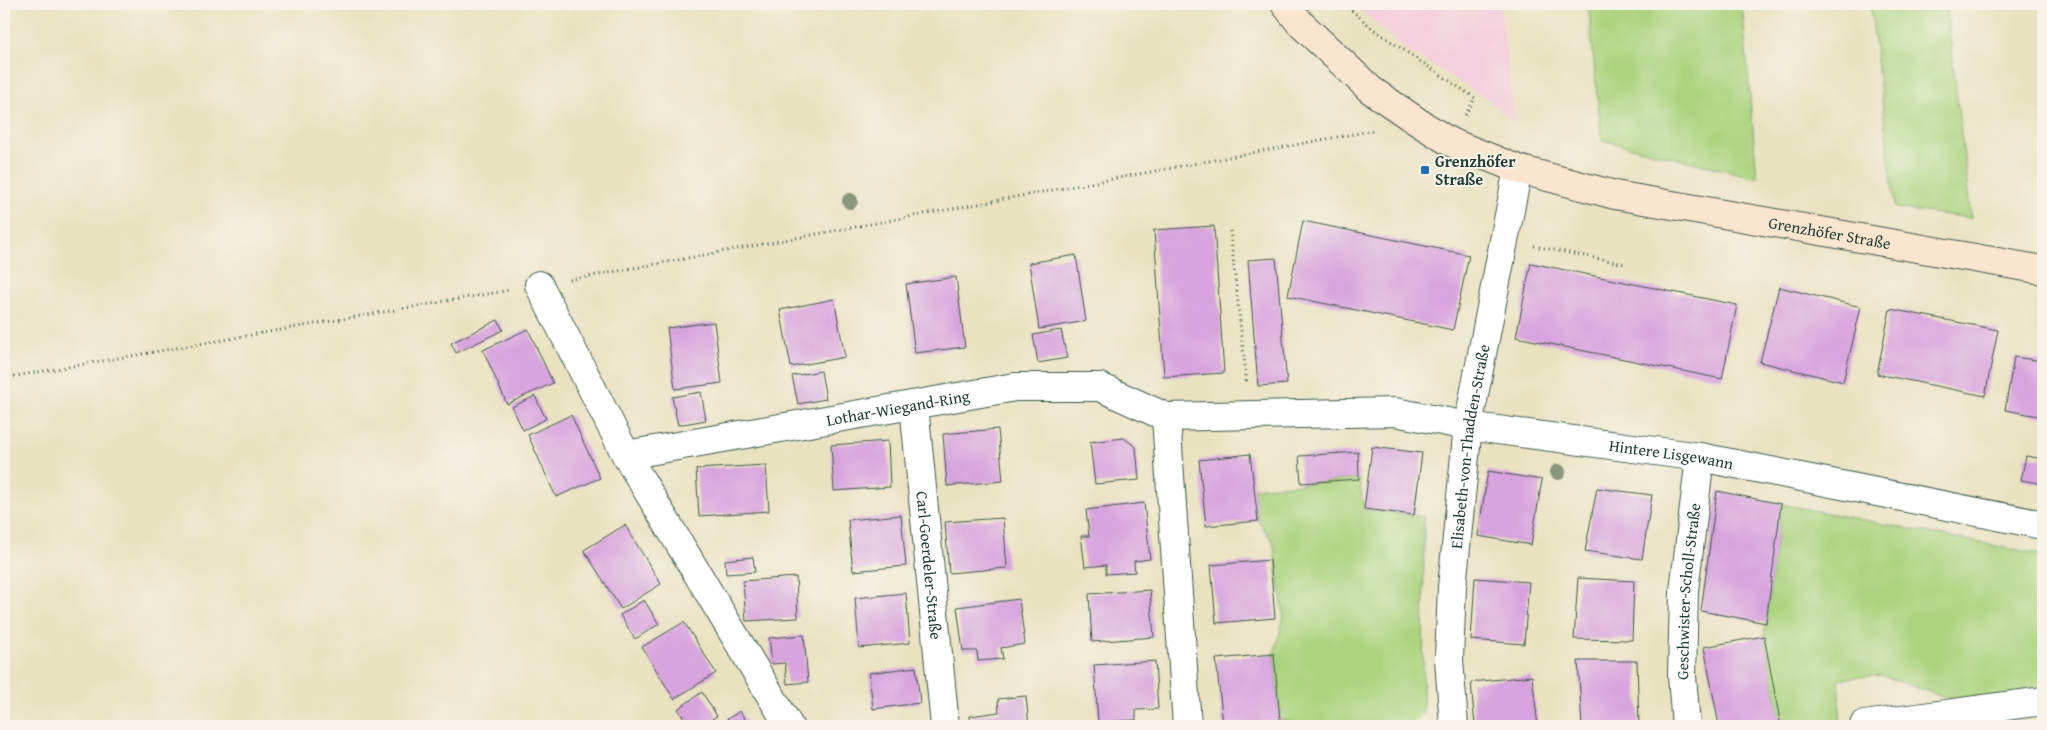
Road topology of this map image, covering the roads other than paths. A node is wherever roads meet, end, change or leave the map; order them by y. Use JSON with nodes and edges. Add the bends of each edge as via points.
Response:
{"nodes":[{"id":1,"x":1285,"y":4,"type":"edge"},
{"id":2,"x":1518,"y":169,"type":"junction"},
{"id":3,"x":2043,"y":270,"type":"edge"},
{"id":4,"x":539,"y":285,"type":"road end"},
{"id":5,"x":914,"y":405,"type":"junction"},
{"id":6,"x":1297,"y":414,"type":"joint"},
{"id":7,"x":1166,"y":417,"type":"junction"},
{"id":8,"x":1468,"y":426,"type":"junction"},
{"id":9,"x":626,"y":455,"type":"junction"},
{"id":10,"x":1700,"y":457,"type":"junction"},
{"id":11,"x":2043,"y":525,"type":"edge"},
{"id":12,"x":2043,"y":701,"type":"edge"},
{"id":13,"x":1864,"y":725,"type":"edge"},
{"id":14,"x":789,"y":726,"type":"edge"},
{"id":15,"x":945,"y":726,"type":"edge"},
{"id":16,"x":1187,"y":726,"type":"edge"},
{"id":17,"x":1454,"y":726,"type":"edge"},
{"id":18,"x":1686,"y":726,"type":"edge"}],
"edges":[{"from":1,"to":2,"type":"street","name":"Grenzhöfer Straße","via":[[1300,23],[1371,90],[1450,142]]},
{"from":2,"to":3,"type":"street","name":"Grenzhöfer Straße","via":[[1615,195]]},
{"from":2,"to":8,"type":"street","name":"Elisabeth-von-Thadden-Straße"},
{"from":4,"to":9,"type":"street"},
{"from":5,"to":7,"type":"street","name":"Lothar-Wiegand-Ring","via":[[1015,387],[1100,387]]},
{"from":5,"to":9,"type":"street","name":"Lothar-Wiegand-Ring"},
{"from":5,"to":15,"type":"street","name":"Carl-Goerdeler-Straße"},
{"from":6,"to":7,"type":"street","name":"Lothar-Wiegand-Ring"},
{"from":6,"to":8,"type":"street","name":"Hintere Lisgewann","via":[[1395,412]]},
{"from":7,"to":16,"type":"street"},
{"from":8,"to":10,"type":"street","name":"Hintere Lisgewann"},
{"from":8,"to":17,"type":"street","name":"Elisabeth-von-Thadden-Straße","via":[[1452,587],[1449,659]]},
{"from":9,"to":14,"type":"street"},
{"from":10,"to":11,"type":"street","name":"Hintere Lisgewann"},
{"from":10,"to":18,"type":"street","name":"Geschwister-Scholl-Straße","via":[[1684,591],[1682,676]]},
{"from":12,"to":13,"type":"street"}]}
